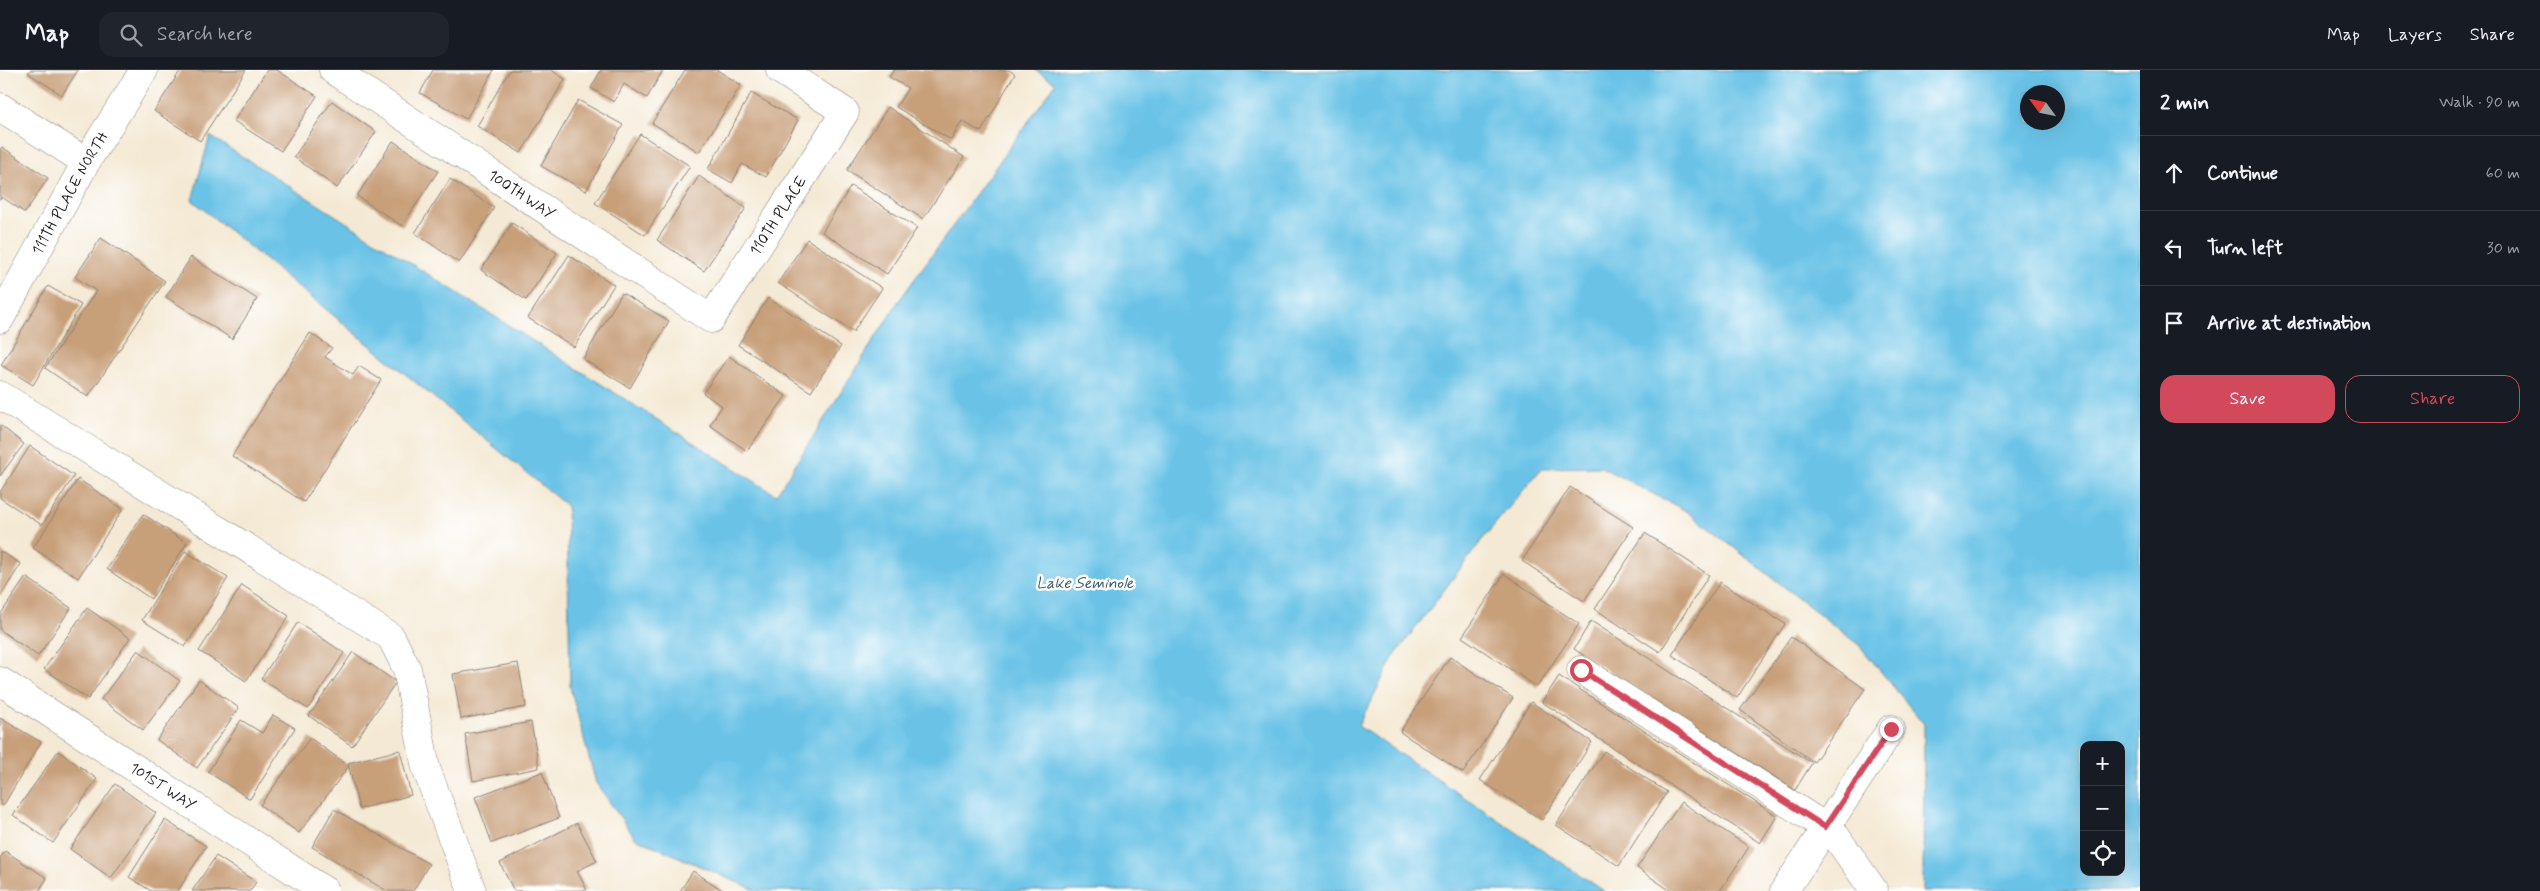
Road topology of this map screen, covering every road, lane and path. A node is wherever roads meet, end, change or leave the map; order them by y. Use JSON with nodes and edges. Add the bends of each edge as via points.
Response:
{"nodes":[{"id":1,"x":144,"y":70,"type":"edge"},
{"id":2,"x":333,"y":70,"type":"edge"},
{"id":3,"x":780,"y":70,"type":"edge"},
{"id":4,"x":0,"y":107,"type":"edge"},
{"id":5,"x":86,"y":162,"type":"junction"},
{"id":6,"x":0,"y":319,"type":"edge"},
{"id":7,"x":711,"y":319,"type":"joint"},
{"id":8,"x":0,"y":394,"type":"edge"},
{"id":9,"x":1581,"y":670,"type":"dead end"},
{"id":10,"x":0,"y":681,"type":"edge"},
{"id":11,"x":1891,"y":729,"type":"dead end"},
{"id":12,"x":1825,"y":827,"type":"junction"},
{"id":13,"x":468,"y":889,"type":"edge"},
{"id":14,"x":325,"y":891,"type":"edge"},
{"id":15,"x":1784,"y":891,"type":"edge"},
{"id":16,"x":1874,"y":891,"type":"edge"}],
"edges":[{"from":1,"to":5,"type":"street","name":"111TH PLACE NORTH"},
{"from":2,"to":7,"type":"street","name":"100TH WAY"},
{"from":3,"to":7,"type":"street","name":"110TH PLACE","via":[[846,112]]},
{"from":4,"to":5,"type":"street"},
{"from":5,"to":6,"type":"street","name":"111TH PLACE NORTH"},
{"from":8,"to":13,"type":"street","via":[[391,637],[407,669],[426,768]]},
{"from":9,"to":12,"type":"street"},
{"from":10,"to":14,"type":"street","name":"101ST WAY"},
{"from":11,"to":12,"type":"street"},
{"from":12,"to":15,"type":"street"},
{"from":12,"to":16,"type":"street","via":[[1833,832]]}]}
